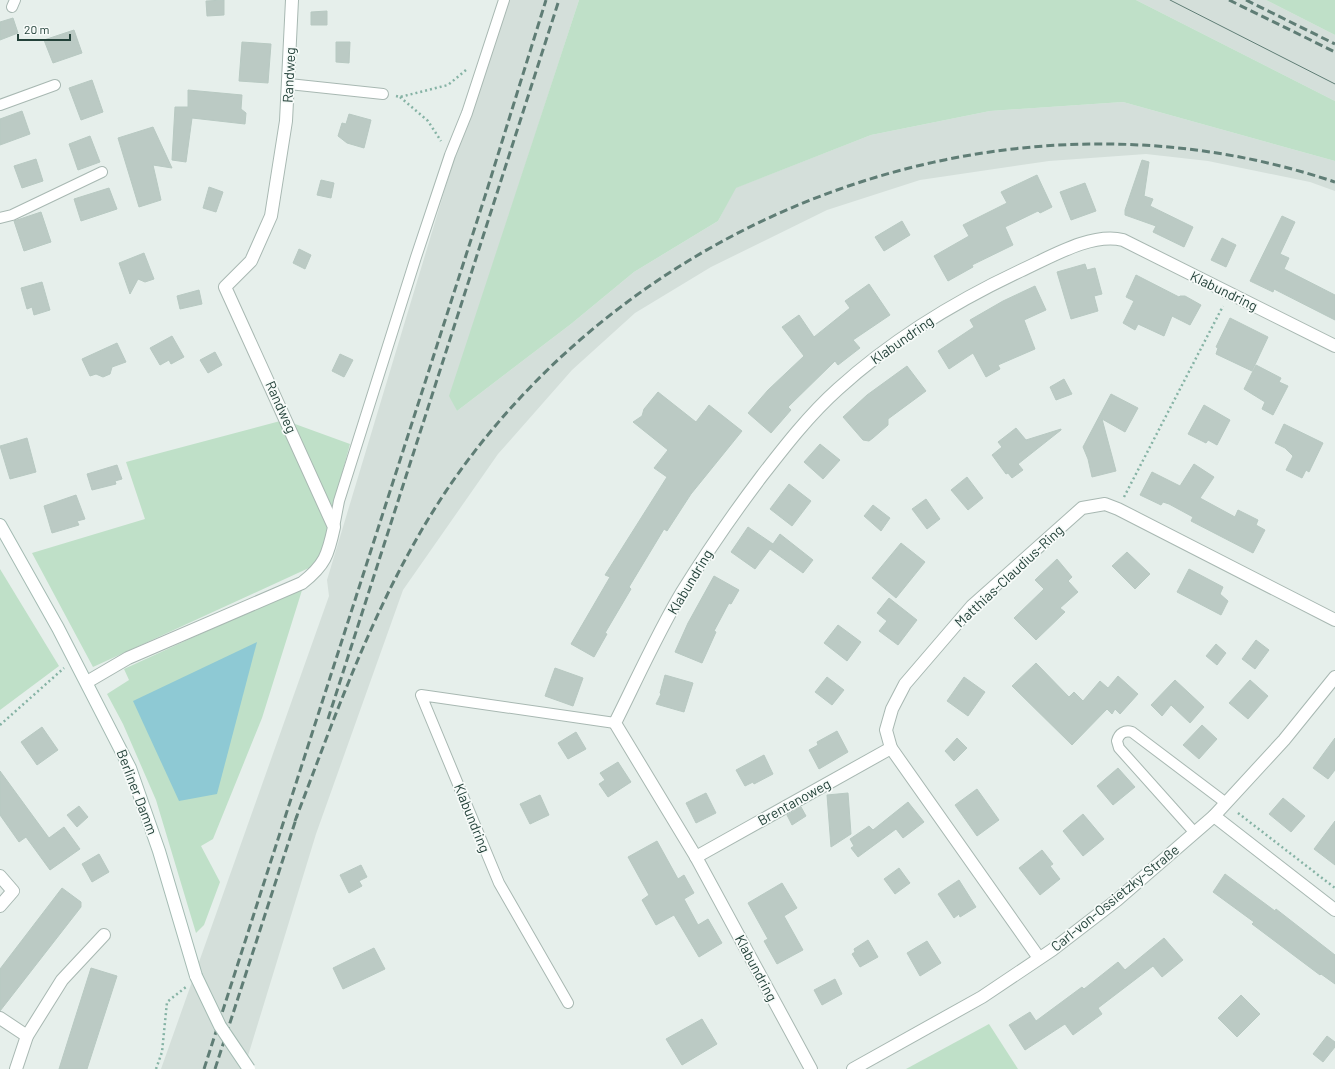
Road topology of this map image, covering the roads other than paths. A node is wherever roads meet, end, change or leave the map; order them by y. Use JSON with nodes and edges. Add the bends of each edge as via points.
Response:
{"nodes":[{"id":1,"x":292,"y":0,"type":"edge"},
{"id":2,"x":504,"y":0,"type":"edge"},
{"id":3,"x":289,"y":84,"type":"junction"},
{"id":4,"x":55,"y":85,"type":"dead end"},
{"id":5,"x":383,"y":94,"type":"road end"},
{"id":6,"x":0,"y":105,"type":"edge"},
{"id":7,"x":102,"y":172,"type":"dead end"},
{"id":8,"x":0,"y":218,"type":"edge"},
{"id":9,"x":1335,"y":346,"type":"edge"},
{"id":10,"x":0,"y":525,"type":"edge"},
{"id":11,"x":334,"y":527,"type":"junction"},
{"id":12,"x":1335,"y":620,"type":"edge"},
{"id":13,"x":1335,"y":677,"type":"edge"},
{"id":14,"x":87,"y":682,"type":"junction"},
{"id":15,"x":615,"y":722,"type":"junction"},
{"id":16,"x":891,"y":748,"type":"junction"},
{"id":17,"x":1226,"y":804,"type":"junction"},
{"id":18,"x":1214,"y":816,"type":"junction"},
{"id":19,"x":1195,"y":833,"type":"junction"},
{"id":20,"x":696,"y":857,"type":"junction"},
{"id":21,"x":0,"y":876,"type":"edge"},
{"id":22,"x":0,"y":906,"type":"edge"},
{"id":23,"x":1335,"y":910,"type":"edge"},
{"id":24,"x":104,"y":935,"type":"dead end"},
{"id":25,"x":1039,"y":958,"type":"junction"},
{"id":26,"x":568,"y":1003,"type":"dead end"},
{"id":27,"x":0,"y":1018,"type":"edge"},
{"id":28,"x":27,"y":1036,"type":"junction"},
{"id":29,"x":16,"y":1069,"type":"edge"},
{"id":30,"x":249,"y":1069,"type":"edge"},
{"id":31,"x":811,"y":1069,"type":"edge"},
{"id":32,"x":853,"y":1069,"type":"edge"}],
"edges":[{"from":1,"to":3,"type":"street","name":"Randweg"},
{"from":2,"to":11,"type":"lane","via":[[467,112],[450,154],[342,493]]},
{"from":3,"to":5,"type":"lane"},
{"from":3,"to":11,"type":"street","name":"Randweg","via":[[286,121],[271,216],[251,261],[225,287]]},
{"from":4,"to":6,"type":"lane"},
{"from":7,"to":8,"type":"lane","via":[[12,215]]},
{"from":9,"to":15,"type":"street","name":"Klabundring","via":[[1123,240],[1114,238],[1099,238],[1002,280],[909,333],[838,389],[794,434],[734,512],[682,592]]},
{"from":10,"to":14,"type":"street","name":"Berliner Damm"},
{"from":11,"to":14,"type":"street","via":[[329,552],[316,572],[302,583],[128,658]]},
{"from":12,"to":16,"type":"street","name":"Matthias-Claudius-Ring","via":[[1118,509],[1105,504],[1082,508],[972,606],[905,684],[892,709],[886,730]]},
{"from":13,"to":17,"type":"street","name":"Carl-von-Ossietzky-Straße","via":[[1284,740]]},
{"from":14,"to":30,"type":"street","name":"Berliner Damm","bridge":true,"via":[[130,768],[147,813],[196,976],[220,1026]]},
{"from":15,"to":20,"type":"street","name":"Klabundring"},
{"from":15,"to":26,"type":"lane","name":"Klabundring","via":[[421,695],[499,883]]},
{"from":16,"to":20,"type":"street","name":"Brentanoweg"},
{"from":16,"to":25,"type":"street","name":"Matthias-Claudius-Ring"},
{"from":17,"to":18,"type":"street","name":"Carl-von-Ossietzky-Straße"},
{"from":17,"to":19,"type":"lane","via":[[1132,732],[1120,734],[1116,741],[1119,748]]},
{"from":18,"to":19,"type":"street","name":"Carl-von-Ossietzky-Straße"},
{"from":18,"to":23,"type":"street"},
{"from":19,"to":25,"type":"street","name":"Carl-von-Ossietzky-Straße","via":[[1117,900]]},
{"from":20,"to":31,"type":"street","name":"Klabundring"},
{"from":21,"to":22,"type":"street","via":[[13,891]]},
{"from":24,"to":28,"type":"street","via":[[62,980]]},
{"from":25,"to":32,"type":"street","name":"Carl-von-Ossietzky-Straße","via":[[957,1011]]},
{"from":27,"to":28,"type":"street"},
{"from":28,"to":29,"type":"street"}]}
